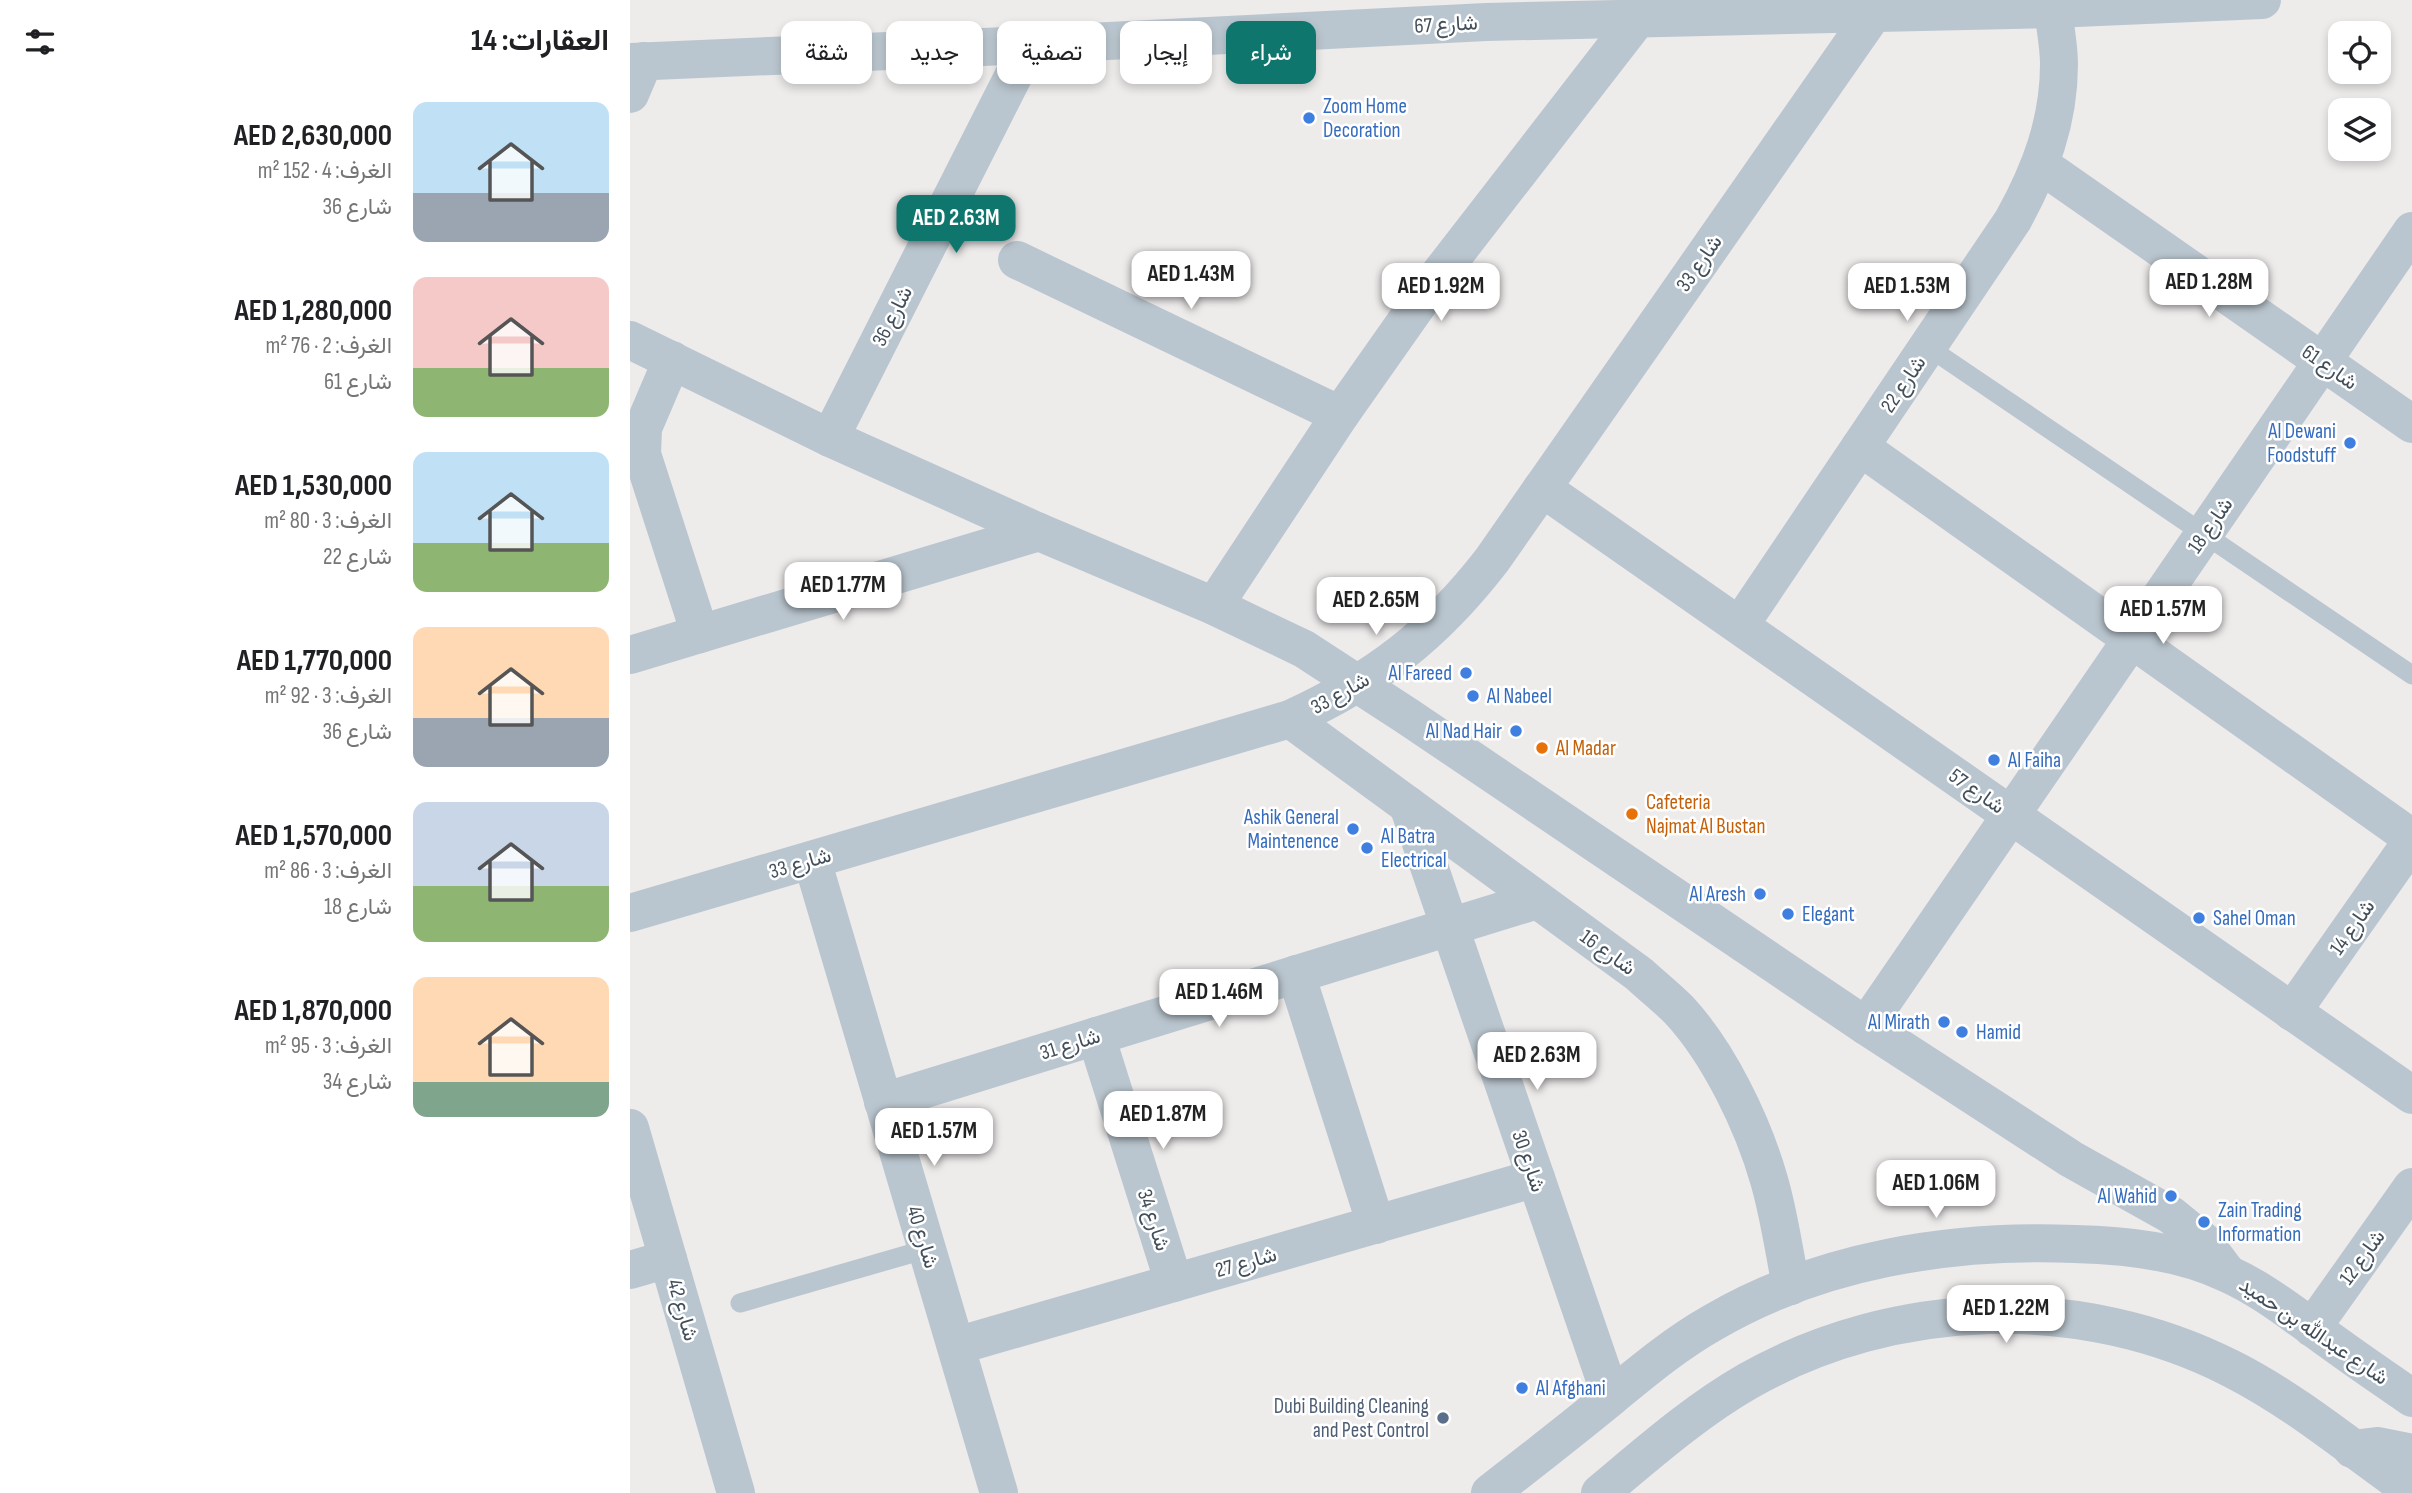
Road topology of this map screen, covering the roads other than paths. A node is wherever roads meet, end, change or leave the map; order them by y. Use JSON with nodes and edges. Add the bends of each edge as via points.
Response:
{"nodes":[{"id":1,"x":2262,"y":0,"type":"edge"},
{"id":2,"x":2129,"y":3,"type":"edge"},
{"id":3,"x":2053,"y":9,"type":"junction"},
{"id":4,"x":1485,"y":11,"type":"edge"},
{"id":5,"x":1873,"y":14,"type":"junction"},
{"id":6,"x":1638,"y":18,"type":"junction"},
{"id":7,"x":1106,"y":39,"type":"edge"},
{"id":8,"x":997,"y":47,"type":"edge"},
{"id":9,"x":635,"y":72,"type":"edge"},
{"id":10,"x":1009,"y":84,"type":"edge"},
{"id":11,"x":2041,"y":165,"type":"junction"},
{"id":12,"x":2412,"y":231,"type":"edge"},
{"id":13,"x":1017,"y":260,"type":"dead end"},
{"id":14,"x":630,"y":340,"type":"edge"},
{"id":15,"x":1928,"y":347,"type":"junction"},
{"id":16,"x":672,"y":360,"type":"junction"},
{"id":17,"x":2322,"y":362,"type":"junction"},
{"id":18,"x":1340,"y":415,"type":"junction"},
{"id":19,"x":2412,"y":425,"type":"edge"},
{"id":20,"x":830,"y":438,"type":"junction"},
{"id":21,"x":1860,"y":447,"type":"junction"},
{"id":22,"x":1542,"y":488,"type":"junction"},
{"id":23,"x":1039,"y":532,"type":"junction"},
{"id":24,"x":2204,"y":534,"type":"junction"},
{"id":25,"x":1214,"y":606,"type":"junction"},
{"id":26,"x":1740,"y":625,"type":"junction"},
{"id":27,"x":700,"y":634,"type":"junction"},
{"id":28,"x":2131,"y":640,"type":"junction"},
{"id":29,"x":630,"y":655,"type":"edge"},
{"id":30,"x":2412,"y":676,"type":"edge"},
{"id":31,"x":1358,"y":685,"type":"junction"},
{"id":32,"x":1290,"y":719,"type":"junction"},
{"id":33,"x":1408,"y":805,"type":"junction"},
{"id":34,"x":2011,"y":815,"type":"junction"},
{"id":35,"x":2412,"y":839,"type":"edge"},
{"id":36,"x":812,"y":860,"type":"junction"},
{"id":37,"x":1537,"y":900,"type":"junction"},
{"id":38,"x":630,"y":913,"type":"edge"},
{"id":39,"x":1449,"y":927,"type":"junction"},
{"id":40,"x":1296,"y":974,"type":"junction"},
{"id":41,"x":2292,"y":1012,"type":"junction"},
{"id":42,"x":1866,"y":1026,"type":"junction"},
{"id":43,"x":1096,"y":1036,"type":"junction"},
{"id":44,"x":2412,"y":1095,"type":"edge"},
{"id":45,"x":883,"y":1102,"type":"junction"},
{"id":46,"x":630,"y":1128,"type":"edge"},
{"id":47,"x":1535,"y":1178,"type":"junction"},
{"id":48,"x":2412,"y":1187,"type":"edge"},
{"id":49,"x":1376,"y":1225,"type":"junction"},
{"id":50,"x":927,"y":1249,"type":"junction"},
{"id":51,"x":668,"y":1259,"type":"junction"},
{"id":52,"x":630,"y":1270,"type":"edge"},
{"id":53,"x":2227,"y":1273,"type":"junction"},
{"id":54,"x":1174,"y":1283,"type":"junction"},
{"id":55,"x":1791,"y":1286,"type":"junction"},
{"id":56,"x":740,"y":1303,"type":"dead end"},
{"id":57,"x":2312,"y":1328,"type":"junction"},
{"id":58,"x":956,"y":1346,"type":"junction"},
{"id":59,"x":1611,"y":1397,"type":"junction"},
{"id":60,"x":2412,"y":1398,"type":"edge"},
{"id":61,"x":2352,"y":1449,"type":"junction"},
{"id":62,"x":2412,"y":1453,"type":"edge"},
{"id":63,"x":2412,"y":1491,"type":"edge"},
{"id":64,"x":736,"y":1493,"type":"edge"},
{"id":65,"x":999,"y":1493,"type":"edge"},
{"id":66,"x":1490,"y":1493,"type":"edge"},
{"id":67,"x":1600,"y":1493,"type":"edge"}],
"edges":[{"from":1,"to":2,"type":"street","name":"شارع 67"},
{"from":2,"to":3,"type":"street","name":"شارع 67"},
{"from":3,"to":5,"type":"street","name":"شارع 67"},
{"from":3,"to":11,"type":"street","name":"شارع 22","via":[[2059,64],[2054,116]]},
{"from":4,"to":6,"type":"street","name":"شارع 67"},
{"from":4,"to":7,"type":"street","name":"شارع 67"},
{"from":5,"to":6,"type":"street","name":"شارع 67"},
{"from":5,"to":22,"type":"street","name":"شارع 33"},
{"from":6,"to":18,"type":"street","via":[[1435,280]]},
{"from":8,"to":9,"type":"street","name":"شارع 67"},
{"from":10,"to":20,"type":"street","name":"شارع 36"},
{"from":11,"to":15,"type":"street","name":"شارع 22","via":[[2013,220]]},
{"from":11,"to":17,"type":"street","name":"شارع 61"},
{"from":12,"to":17,"type":"street","name":"شارع 18"},
{"from":13,"to":18,"type":"street"},
{"from":14,"to":16,"type":"street"},
{"from":15,"to":21,"type":"street","name":"شارع 22"},
{"from":15,"to":24,"type":"lane"},
{"from":16,"to":20,"type":"street"},
{"from":16,"to":27,"type":"street","via":[[643,428],[642,454]]},
{"from":17,"to":19,"type":"street","name":"شارع 61"},
{"from":17,"to":24,"type":"street","name":"شارع 18"},
{"from":18,"to":25,"type":"street"},
{"from":20,"to":23,"type":"street"},
{"from":21,"to":26,"type":"street","name":"شارع 22"},
{"from":21,"to":28,"type":"street"},
{"from":22,"to":26,"type":"street","name":"شارع 57"},
{"from":22,"to":31,"type":"street","name":"شارع 33","via":[[1464,596],[1396,659]]},
{"from":23,"to":25,"type":"street"},
{"from":23,"to":27,"type":"street"},
{"from":24,"to":28,"type":"street","name":"شارع 18"},
{"from":24,"to":30,"type":"lane"},
{"from":25,"to":31,"type":"street","via":[[1304,649]]},
{"from":26,"to":34,"type":"street","name":"شارع 57"},
{"from":27,"to":29,"type":"street"},
{"from":28,"to":34,"type":"street","name":"شارع 18"},
{"from":28,"to":35,"type":"street"},
{"from":31,"to":32,"type":"street","name":"شارع 33"},
{"from":31,"to":42,"type":"street"},
{"from":32,"to":33,"type":"street","name":"شارع 16"},
{"from":32,"to":36,"type":"street","name":"شارع 33"},
{"from":33,"to":37,"type":"street","name":"شارع 16"},
{"from":33,"to":39,"type":"street","name":"شارع 30"},
{"from":34,"to":41,"type":"street","name":"شارع 57"},
{"from":34,"to":42,"type":"street","name":"شارع 18"},
{"from":35,"to":41,"type":"street","name":"شارع 14"},
{"from":36,"to":38,"type":"street","name":"شارع 33"},
{"from":36,"to":45,"type":"street","name":"شارع 40"},
{"from":37,"to":39,"type":"street","name":"شارع 31"},
{"from":37,"to":55,"type":"street","name":"شارع 16","via":[[1639,974],[1680,1011],[1712,1054],[1745,1117],[1769,1181]]},
{"from":39,"to":40,"type":"street","name":"شارع 31"},
{"from":39,"to":47,"type":"street","name":"شارع 30"},
{"from":40,"to":43,"type":"street","name":"شارع 31"},
{"from":40,"to":49,"type":"street"},
{"from":41,"to":44,"type":"street","name":"شارع 57"},
{"from":42,"to":53,"type":"street","via":[[2071,1159],[2171,1215],[2203,1241]]},
{"from":43,"to":45,"type":"street","name":"شارع 31"},
{"from":43,"to":54,"type":"street","name":"شارع 34"},
{"from":45,"to":50,"type":"street","name":"شارع 40"},
{"from":46,"to":51,"type":"street","name":"شارع 42"},
{"from":47,"to":49,"type":"street","name":"شارع 27"},
{"from":47,"to":59,"type":"street","name":"شارع 30"},
{"from":48,"to":57,"type":"street","name":"شارع 12"},
{"from":49,"to":54,"type":"street","name":"شارع 27"},
{"from":50,"to":56,"type":"lane"},
{"from":50,"to":58,"type":"street","name":"شارع 40"},
{"from":51,"to":52,"type":"street"},
{"from":51,"to":64,"type":"street","name":"شارع 42"},
{"from":53,"to":55,"type":"street","name":"شارع عبدالله بن حميد","via":[[2126,1246],[2041,1242],[1939,1249]]},
{"from":53,"to":57,"type":"street","name":"شارع عبدالله بن حميد","via":[[2285,1306]]},
{"from":54,"to":58,"type":"street","name":"شارع 27"},
{"from":55,"to":59,"type":"street","name":"شارع عبدالله بن حميد","via":[[1751,1302],[1677,1344]]},
{"from":57,"to":60,"type":"street","name":"شارع عبدالله بن حميد"},
{"from":58,"to":65,"type":"street","name":"شارع 40"},
{"from":59,"to":66,"type":"street","name":"شارع عبدالله بن حميد"},
{"from":61,"to":62,"type":"street","via":[[2377,1447]]},
{"from":61,"to":63,"type":"street"},
{"from":61,"to":67,"type":"street","via":[[2294,1405],[2232,1368],[2166,1341],[2096,1322],[2025,1315],[1952,1316],[1882,1328],[1813,1350],[1749,1381],[1688,1420]]}]}
